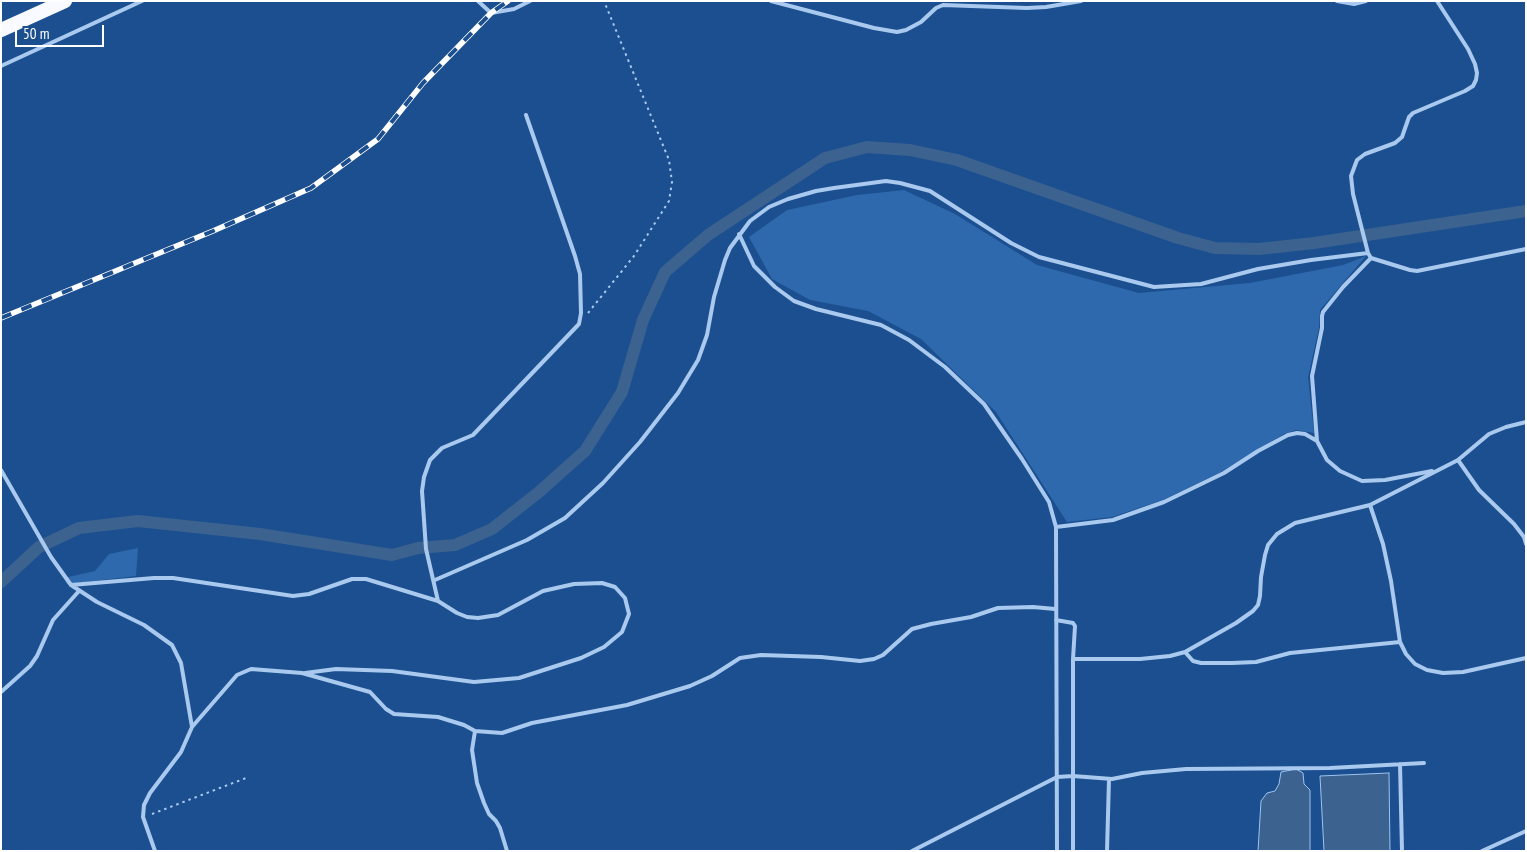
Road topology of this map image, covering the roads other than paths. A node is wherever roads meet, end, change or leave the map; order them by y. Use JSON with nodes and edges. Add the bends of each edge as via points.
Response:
{"nodes":[{"id":1,"x":65,"y":1,"type":"edge"},
{"id":2,"x":142,"y":1,"type":"edge"},
{"id":3,"x":478,"y":1,"type":"edge"},
{"id":4,"x":530,"y":1,"type":"edge"},
{"id":5,"x":771,"y":1,"type":"edge"},
{"id":6,"x":1081,"y":1,"type":"edge"},
{"id":7,"x":1337,"y":1,"type":"edge"},
{"id":8,"x":1366,"y":1,"type":"edge"},
{"id":9,"x":1437,"y":1,"type":"edge"},
{"id":10,"x":1,"y":30,"type":"edge"},
{"id":11,"x":1,"y":66,"type":"edge"},
{"id":12,"x":526,"y":115,"type":"dead end"},
{"id":13,"x":739,"y":234,"type":"junction"},
{"id":14,"x":1526,"y":249,"type":"edge"},
{"id":15,"x":1368,"y":253,"type":"junction"},
{"id":16,"x":1370,"y":258,"type":"junction"},
{"id":17,"x":1526,"y":422,"type":"edge"},
{"id":18,"x":1317,"y":441,"type":"junction"},
{"id":19,"x":1458,"y":460,"type":"junction"},
{"id":20,"x":1,"y":470,"type":"edge"},
{"id":21,"x":1437,"y":470,"type":"junction"},
{"id":22,"x":1370,"y":505,"type":"junction"},
{"id":23,"x":1056,"y":527,"type":"junction"},
{"id":24,"x":1526,"y":544,"type":"edge"},
{"id":25,"x":434,"y":580,"type":"junction"},
{"id":26,"x":71,"y":585,"type":"junction"},
{"id":27,"x":79,"y":591,"type":"junction"},
{"id":28,"x":438,"y":601,"type":"junction"},
{"id":29,"x":1055,"y":609,"type":"junction"},
{"id":30,"x":1056,"y":620,"type":"junction"},
{"id":31,"x":1400,"y":642,"type":"junction"},
{"id":32,"x":1185,"y":652,"type":"junction"},
{"id":33,"x":1526,"y":658,"type":"edge"},
{"id":34,"x":1073,"y":659,"type":"junction"},
{"id":35,"x":302,"y":673,"type":"junction"},
{"id":36,"x":1,"y":692,"type":"edge"},
{"id":37,"x":192,"y":727,"type":"junction"},
{"id":38,"x":476,"y":731,"type":"junction"},
{"id":39,"x":1424,"y":763,"type":"dead end"},
{"id":40,"x":1400,"y":764,"type":"junction"},
{"id":41,"x":1073,"y":776,"type":"junction"},
{"id":42,"x":1057,"y":777,"type":"junction"},
{"id":43,"x":1109,"y":779,"type":"junction"},
{"id":44,"x":1526,"y":831,"type":"edge"},
{"id":45,"x":1494,"y":845,"type":"junction"},
{"id":46,"x":155,"y":851,"type":"edge"},
{"id":47,"x":507,"y":851,"type":"edge"},
{"id":48,"x":912,"y":851,"type":"edge"},
{"id":49,"x":1057,"y":851,"type":"edge"},
{"id":50,"x":1073,"y":851,"type":"edge"},
{"id":51,"x":1107,"y":851,"type":"edge"},
{"id":52,"x":1402,"y":851,"type":"edge"},
{"id":53,"x":1482,"y":851,"type":"edge"},
{"id":54,"x":1494,"y":851,"type":"edge"}],
"edges":[{"from":1,"to":10,"type":"highway"},
{"from":2,"to":11,"type":"lane"},
{"from":3,"to":4,"type":"lane","via":[[491,13],[514,9]]},
{"from":5,"to":6,"type":"lane","via":[[898,32],[921,22],[943,5],[1046,7]]},
{"from":7,"to":8,"type":"lane","via":[[1354,4]]},
{"from":9,"to":15,"type":"lane","via":[[1468,49],[1475,64],[1476,80],[1465,92],[1413,113],[1402,137],[1366,154],[1353,168],[1353,194]]},
{"from":12,"to":25,"type":"lane","via":[[576,256],[582,306],[579,324],[473,435],[442,448],[430,460],[422,492],[425,538]]},
{"from":13,"to":15,"type":"lane","via":[[750,221],[788,199],[816,191],[886,181],[930,191],[1011,243],[1039,257],[1145,286],[1201,284],[1258,269]]},
{"from":13,"to":23,"type":"lane","via":[[754,266],[794,301],[882,325],[945,367],[984,404],[1048,502]]},
{"from":13,"to":25,"type":"lane","via":[[725,260],[698,360],[678,393],[640,442],[565,518],[527,540]]},
{"from":14,"to":16,"type":"lane","via":[[1418,271]]},
{"from":15,"to":16,"type":"lane"},
{"from":16,"to":18,"type":"lane","via":[[1323,312],[1312,376]]},
{"from":17,"to":19,"type":"lane","via":[[1489,434]]},
{"from":18,"to":21,"type":"lane","via":[[1327,460],[1340,471],[1362,481]]},
{"from":18,"to":23,"type":"lane","via":[[1305,434],[1288,435],[1224,473],[1164,502],[1113,520]]},
{"from":19,"to":21,"type":"lane"},
{"from":19,"to":24,"type":"lane","via":[[1479,490],[1514,524]]},
{"from":20,"to":26,"type":"lane","via":[[51,557]]},
{"from":21,"to":22,"type":"lane"},
{"from":22,"to":31,"type":"lane","via":[[1383,544]]},
{"from":22,"to":32,"type":"lane","via":[[1295,523],[1277,534],[1268,545],[1258,604],[1253,611]]},
{"from":23,"to":29,"type":"lane"},
{"from":25,"to":28,"type":"lane"},
{"from":26,"to":27,"type":"lane"},
{"from":26,"to":28,"type":"lane","via":[[174,578],[294,596],[310,594],[352,579],[366,579]]},
{"from":27,"to":36,"type":"lane","via":[[53,620],[38,656]]},
{"from":27,"to":37,"type":"lane","via":[[144,625],[172,645],[181,663]]},
{"from":28,"to":35,"type":"lane","via":[[457,613],[478,618],[498,615],[544,591],[574,584],[602,583],[615,588],[625,598],[628,614],[622,632],[604,647],[519,678],[474,682],[392,671]]},
{"from":29,"to":30,"type":"lane"},
{"from":29,"to":38,"type":"lane","via":[[998,608],[921,627],[912,630],[874,659],[752,655],[740,658],[690,686],[627,705],[532,723],[502,733]]},
{"from":30,"to":34,"type":"lane","via":[[1073,622],[1075,626]]},
{"from":30,"to":42,"type":"lane"},
{"from":31,"to":32,"type":"lane","via":[[1290,652],[1256,662],[1201,663]]},
{"from":31,"to":33,"type":"lane","via":[[1416,664],[1443,673],[1463,672]]},
{"from":32,"to":34,"type":"lane","via":[[1140,659]]},
{"from":34,"to":41,"type":"lane"},
{"from":35,"to":37,"type":"lane","via":[[258,668],[245,671]]},
{"from":35,"to":38,"type":"lane","via":[[370,692],[394,714],[446,719]]},
{"from":37,"to":46,"type":"lane","via":[[180,752],[144,805],[143,817]]},
{"from":38,"to":47,"type":"lane","via":[[472,750],[478,783],[489,814],[500,828]]},
{"from":39,"to":40,"type":"lane"},
{"from":40,"to":43,"type":"lane","via":[[1186,769]]},
{"from":40,"to":52,"type":"lane"},
{"from":41,"to":42,"type":"lane"},
{"from":41,"to":43,"type":"lane"},
{"from":41,"to":50,"type":"lane"},
{"from":42,"to":48,"type":"lane"},
{"from":42,"to":49,"type":"lane"},
{"from":43,"to":51,"type":"lane"},
{"from":44,"to":45,"type":"lane"},
{"from":45,"to":53,"type":"lane"},
{"from":45,"to":54,"type":"lane"}]}
